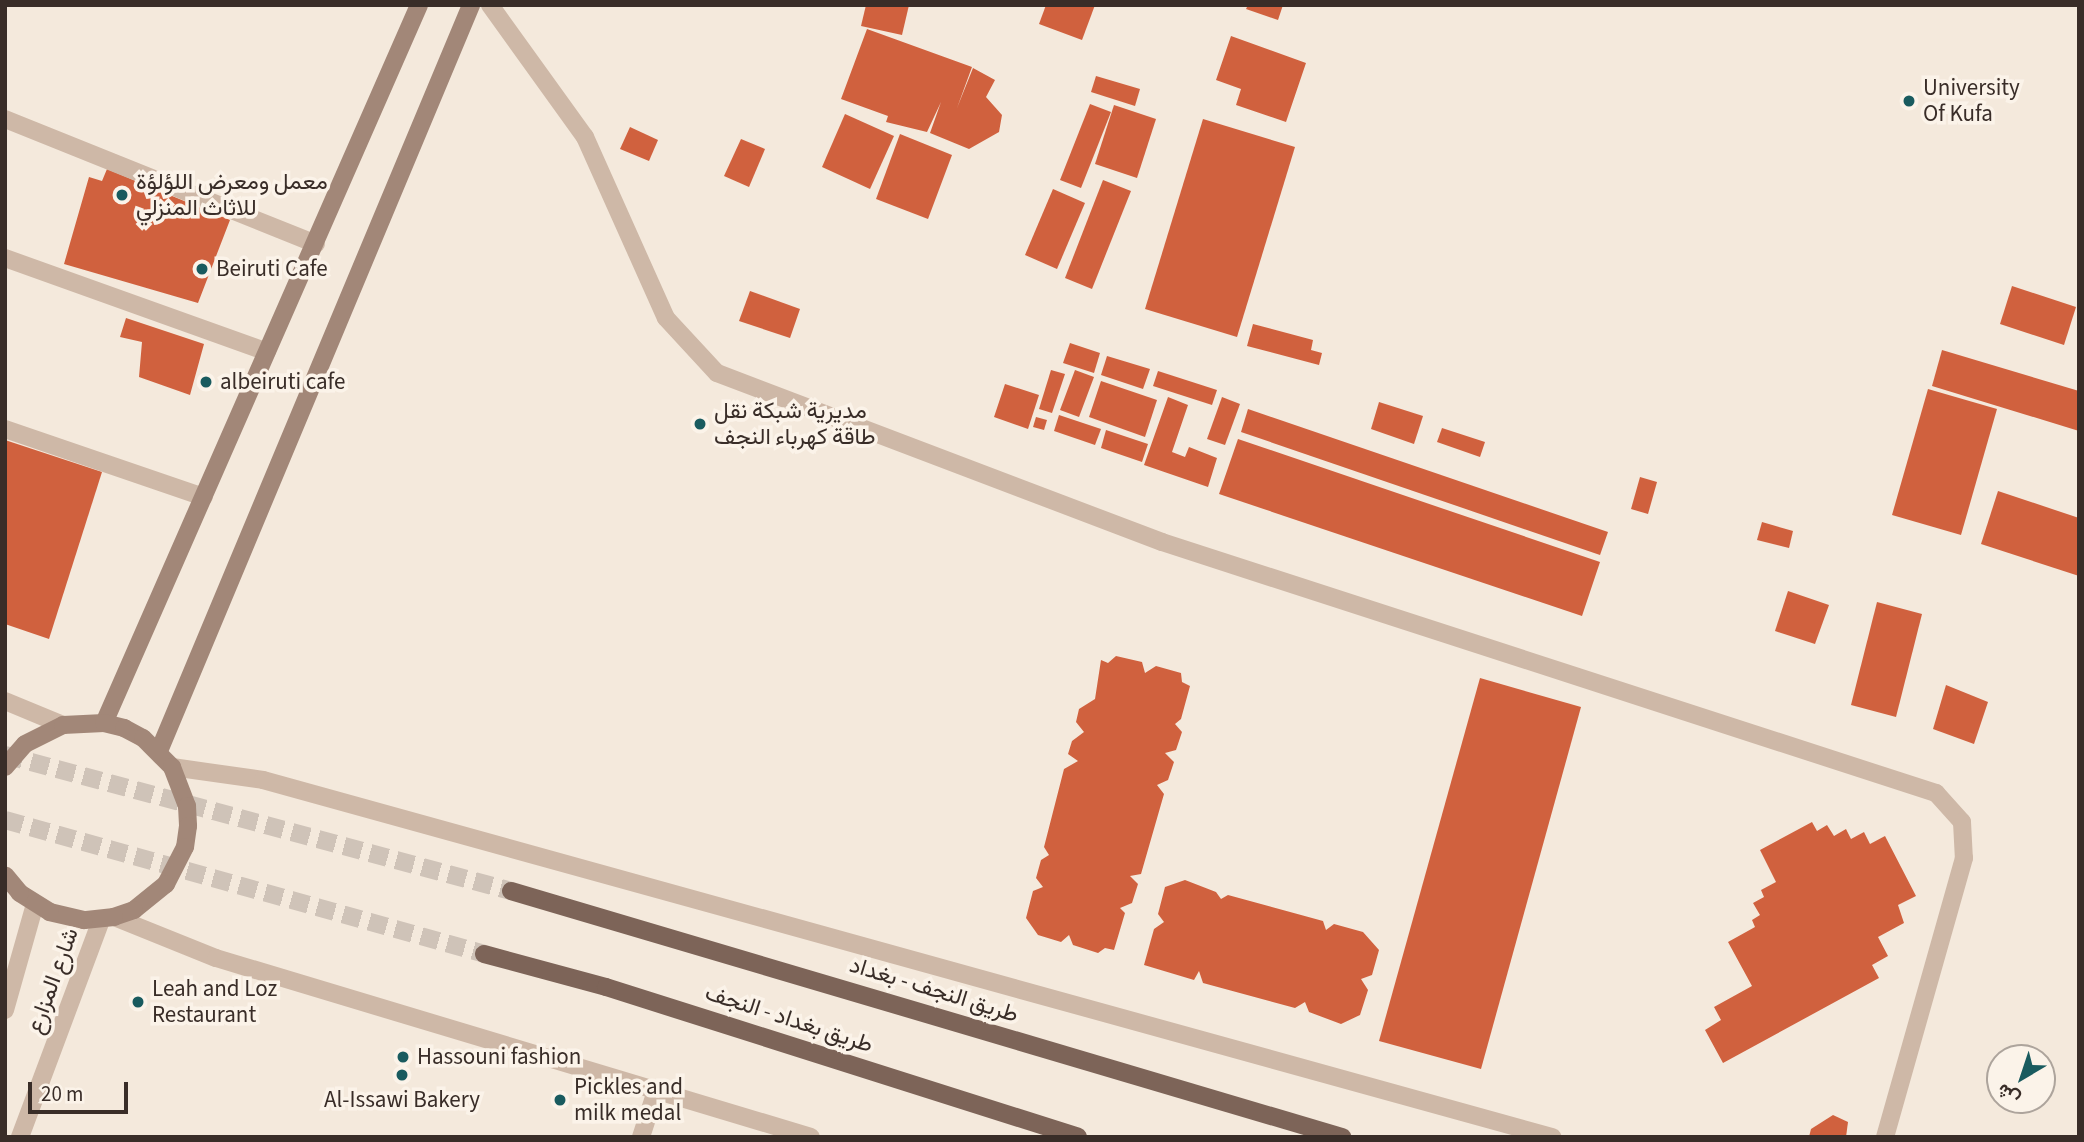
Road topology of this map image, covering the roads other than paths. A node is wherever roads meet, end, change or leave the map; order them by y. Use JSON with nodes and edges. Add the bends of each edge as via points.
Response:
{"nodes":[{"id":1,"x":419,"y":5,"type":"edge"},
{"id":2,"x":471,"y":5,"type":"edge"},
{"id":3,"x":490,"y":5,"type":"edge"},
{"id":4,"x":5,"y":119,"type":"edge"},
{"id":5,"x":316,"y":244,"type":"junction"},
{"id":6,"x":5,"y":258,"type":"edge"},
{"id":7,"x":267,"y":352,"type":"junction"},
{"id":8,"x":5,"y":429,"type":"edge"},
{"id":9,"x":204,"y":497,"type":"junction"},
{"id":10,"x":5,"y":701,"type":"edge"},
{"id":11,"x":104,"y":723,"type":"junction"},
{"id":12,"x":63,"y":724,"type":"junction"},
{"id":13,"x":159,"y":751,"type":"junction"},
{"id":14,"x":5,"y":767,"type":"edge"},
{"id":15,"x":172,"y":767,"type":"junction"},
{"id":16,"x":6,"y":878,"type":"edge"},
{"id":17,"x":511,"y":891,"type":"tunnel mouth"},
{"id":18,"x":35,"y":904,"type":"junction"},
{"id":19,"x":108,"y":918,"type":"junction"},
{"id":20,"x":484,"y":954,"type":"tunnel mouth"},
{"id":21,"x":5,"y":1010,"type":"edge"},
{"id":22,"x":656,"y":1091,"type":"junction"},
{"id":23,"x":20,"y":1137,"type":"edge"},
{"id":24,"x":642,"y":1137,"type":"edge"},
{"id":25,"x":811,"y":1137,"type":"edge"},
{"id":26,"x":1078,"y":1137,"type":"edge"},
{"id":27,"x":1342,"y":1137,"type":"edge"},
{"id":28,"x":1552,"y":1137,"type":"edge"},
{"id":29,"x":1885,"y":1137,"type":"edge"}],
"edges":[{"from":1,"to":5,"type":"main road"},
{"from":2,"to":13,"type":"main road"},
{"from":3,"to":29,"type":"street","via":[[585,137],[666,318],[717,373],[1162,542],[1936,793],[1962,822],[1964,858]]},
{"from":4,"to":5,"type":"street"},
{"from":5,"to":7,"type":"main road"},
{"from":6,"to":7,"type":"street"},
{"from":7,"to":9,"type":"main road"},
{"from":8,"to":9,"type":"street"},
{"from":9,"to":11,"type":"main road"},
{"from":10,"to":12,"type":"street"},
{"from":11,"to":12,"type":"main road"},
{"from":11,"to":13,"type":"main road","via":[[143,738]]},
{"from":12,"to":14,"type":"main road","via":[[25,744]]},
{"from":13,"to":15,"type":"main road"},
{"from":15,"to":19,"type":"main road","via":[[187,806],[185,847],[159,891]]},
{"from":15,"to":28,"type":"street","via":[[263,780]]},
{"from":16,"to":18,"type":"main road"},
{"from":17,"to":27,"type":"main road","name":"طريق النجف - بغداد"},
{"from":18,"to":19,"type":"main road","via":[[66,918]]},
{"from":18,"to":21,"type":"street","name":"شارع المزارع"},
{"from":19,"to":22,"type":"street","via":[[216,958]]},
{"from":19,"to":23,"type":"street","name":"شارع المزارع"},
{"from":20,"to":26,"type":"main road","name":"طريق بغداد - النجف","via":[[619,991]]},
{"from":22,"to":24,"type":"street"},
{"from":22,"to":25,"type":"street"}]}
